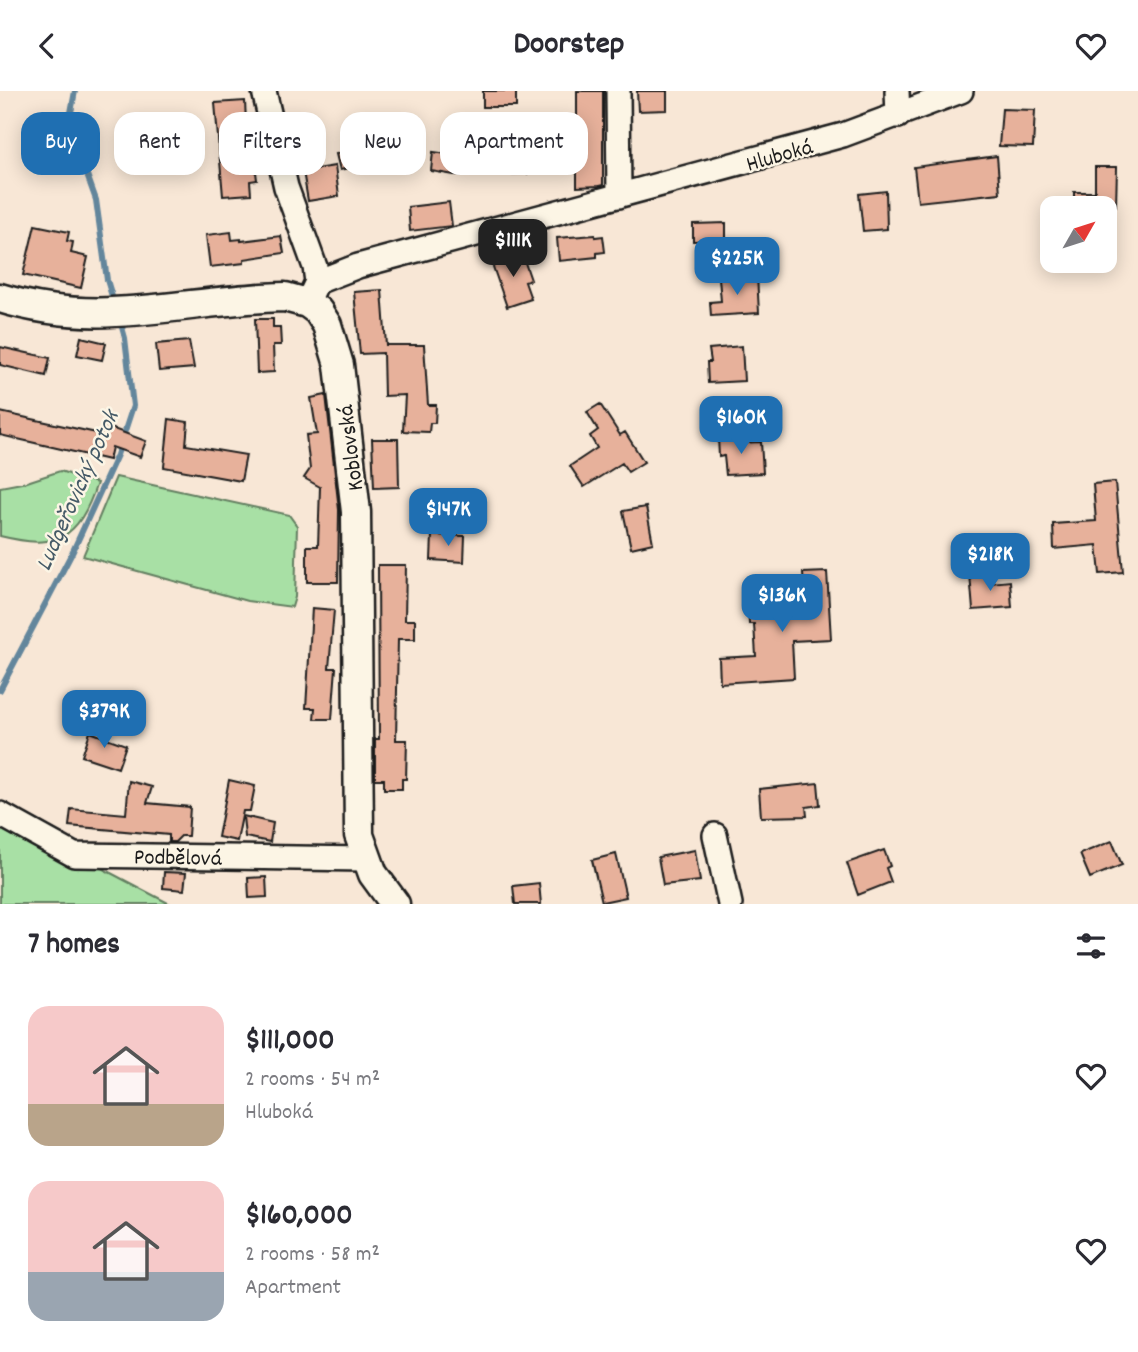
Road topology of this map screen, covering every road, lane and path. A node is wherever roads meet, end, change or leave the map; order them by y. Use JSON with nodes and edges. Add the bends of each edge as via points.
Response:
{"nodes":[{"id":1,"x":264,"y":91,"type":"edge"},
{"id":2,"x":618,"y":91,"type":"edge"},
{"id":3,"x":897,"y":91,"type":"edge"},
{"id":4,"x":961,"y":91,"type":"edge"},
{"id":5,"x":898,"y":116,"type":"junction"},
{"id":6,"x":619,"y":196,"type":"junction"},
{"id":7,"x":312,"y":293,"type":"junction"},
{"id":8,"x":0,"y":298,"type":"edge"},
{"id":9,"x":0,"y":814,"type":"edge"},
{"id":10,"x":715,"y":835,"type":"dead end"},
{"id":11,"x":365,"y":859,"type":"junction"},
{"id":12,"x":395,"y":904,"type":"edge"},
{"id":13,"x":730,"y":904,"type":"edge"}],
"edges":[{"from":1,"to":7,"type":"street","via":[[286,187],[315,267]]},
{"from":2,"to":6,"type":"street"},
{"from":3,"to":5,"type":"street"},
{"from":4,"to":5,"type":"street","name":"Hluboká"},
{"from":5,"to":6,"type":"street","name":"Hluboká","via":[[768,157]]},
{"from":6,"to":7,"type":"street","name":"Hluboká","via":[[358,266]]},
{"from":7,"to":8,"type":"street","via":[[119,313],[57,311]]},
{"from":7,"to":11,"type":"street","name":"Koblovská","via":[[333,343],[354,492],[357,811]]},
{"from":9,"to":11,"type":"street","name":"Podbělová","via":[[74,855]]},
{"from":10,"to":13,"type":"street"},
{"from":11,"to":12,"type":"street","name":"Koblovská"}]}
